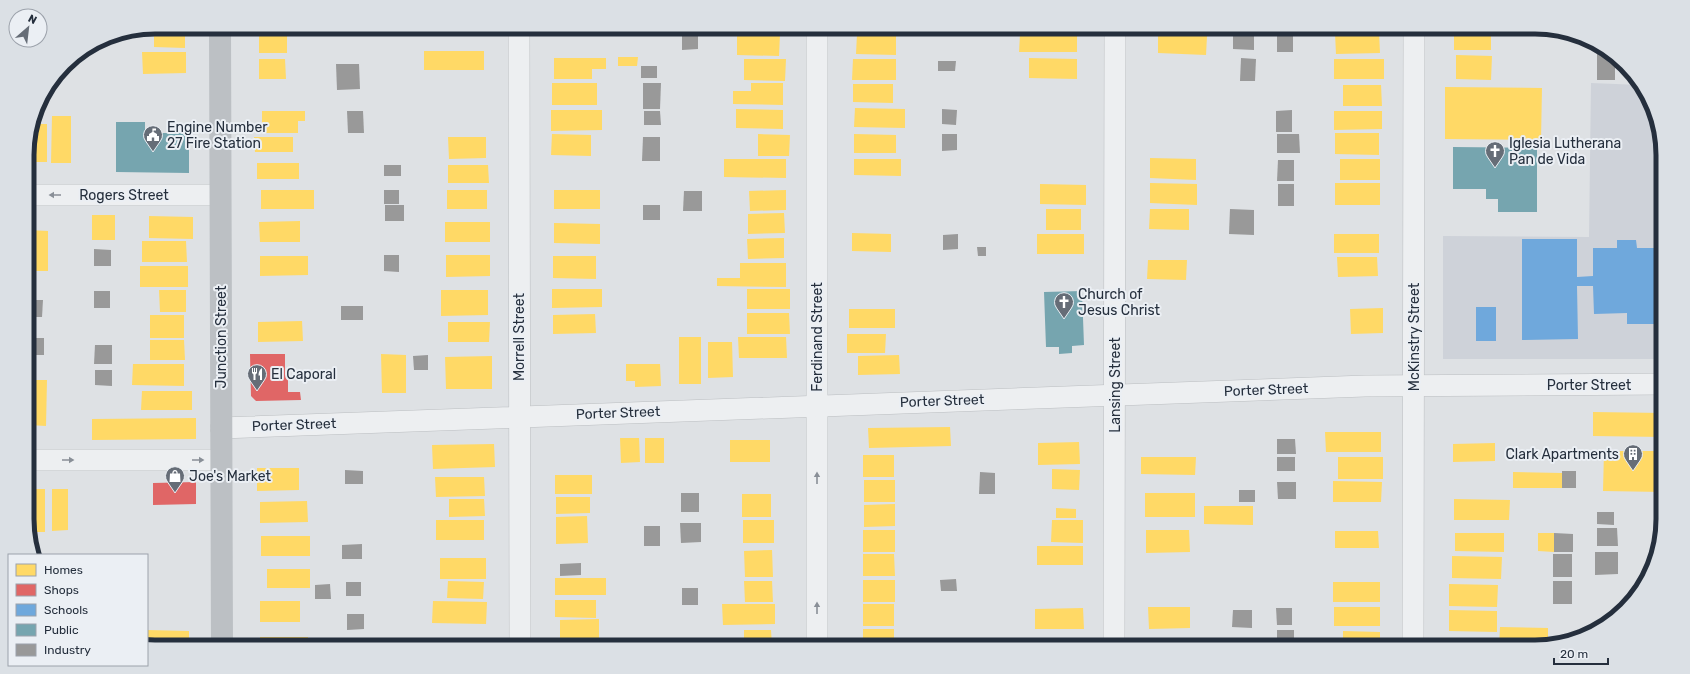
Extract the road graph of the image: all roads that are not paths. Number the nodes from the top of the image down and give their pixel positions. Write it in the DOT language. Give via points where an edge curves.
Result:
graph roads {
  1 [pos="220,34"];
  2 [pos="519,34"];
  3 [pos="816,34"];
  4 [pos="1115,34"];
  5 [pos="1414,34"];
  6 [pos="34,195"];
  7 [pos="220,195"];
  8 [pos="1656,384"];
  9 [pos="1414,386"];
  10 [pos="1115,394"];
  11 [pos="817,406"];
  12 [pos="519,417"];
  13 [pos="221,428"];
  14 [pos="34,460"];
  15 [pos="221,460"];
  16 [pos="222,640"];
  17 [pos="520,640"];
  18 [pos="817,640"];
  19 [pos="1114,640"];
  20 [pos="1413,640"];
  1 -- 7 [label="street, Junction Street"];
  2 -- 12 [label="street, Morrell Street"];
  3 -- 11 [label="street, Ferdinand Street"];
  4 -- 10 [label="street, Lansing Street"];
  5 -- 9 [label="street, McKinstry Street"];
  7 -- 6 [label="street, Rogers Street, one-way"];
  7 -- 13 [label="street, Junction Street"];
  8 -- 9 [label="street, Porter Street"];
  9 -- 10 [label="street, Porter Street"];
  9 -- 20 [label="street, McKinstry Street"];
  10 -- 11 [label="street, Porter Street"];
  10 -- 19 [label="street, Lansing Street"];
  11 -- 12 [label="street, Porter Street"];
  18 -- 11 [label="street, Ferdinand Street, one-way"];
  12 -- 13 [label="street, Porter Street"];
  12 -- 17 [label="street, Morrell Street"];
  13 -- 15 [label="street, Junction Street"];
  14 -- 15 [label="street, one-way"];
  15 -- 16 [label="street, Junction Street"];
}
